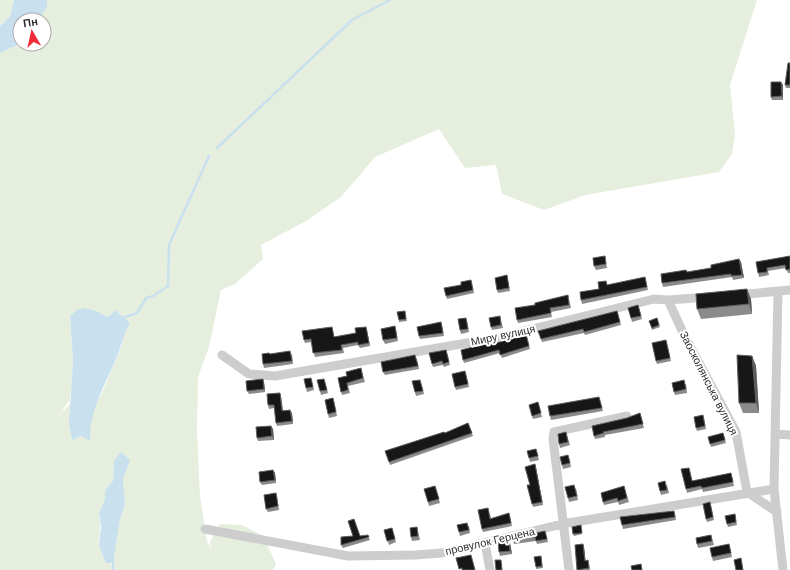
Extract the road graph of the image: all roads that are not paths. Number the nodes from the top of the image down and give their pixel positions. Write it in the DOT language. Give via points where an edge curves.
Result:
graph roads {
  1 [pos="790,290"];
  2 [pos="778,292"];
  3 [pos="731,296"];
  4 [pos="715,297"];
  5 [pos="668,300"];
  6 [pos="222,355"];
  7 [pos="627,416"];
  8 [pos="775,434"];
  9 [pos="790,434"];
  10 [pos="774,489"];
  11 [pos="747,492"];
  12 [pos="777,512"];
  13 [pos="562,524"];
  14 [pos="205,529"];
  15 [pos="486,543"];
  16 [pos="490,570"];
  17 [pos="569,570"];
  18 [pos="783,570"];
  1 -- 2 [label="street"];
  2 -- 3 [label="street"];
  2 -- 8 [label="street"];
  4 -- 5 [label="street, Миру вулиця"];
  5 -- 6 [label="street, Миру вулиця" via="654,299 496,338 276,376 249,374"];
  5 -- 11 [label="street, Заосколянська вулиця" via="684,337 736,432"];
  7 -- 13 [label="street" via="554,432"];
  8 -- 9 [label="street"];
  8 -- 10 [label="street"];
  10 -- 11 [label="street, провулок Герцена"];
  10 -- 12 [label="street"];
  11 -- 12 [label="street"];
  11 -- 13 [label="street, провулок Герцена"];
  12 -- 18 [label="street"];
  13 -- 15 [label="street, провулок Герцена"];
  13 -- 17 [label="street"];
  14 -- 15 [label="street, провулок Герцена" via="348,556 442,553"];
  15 -- 16 [label="street"];
}
